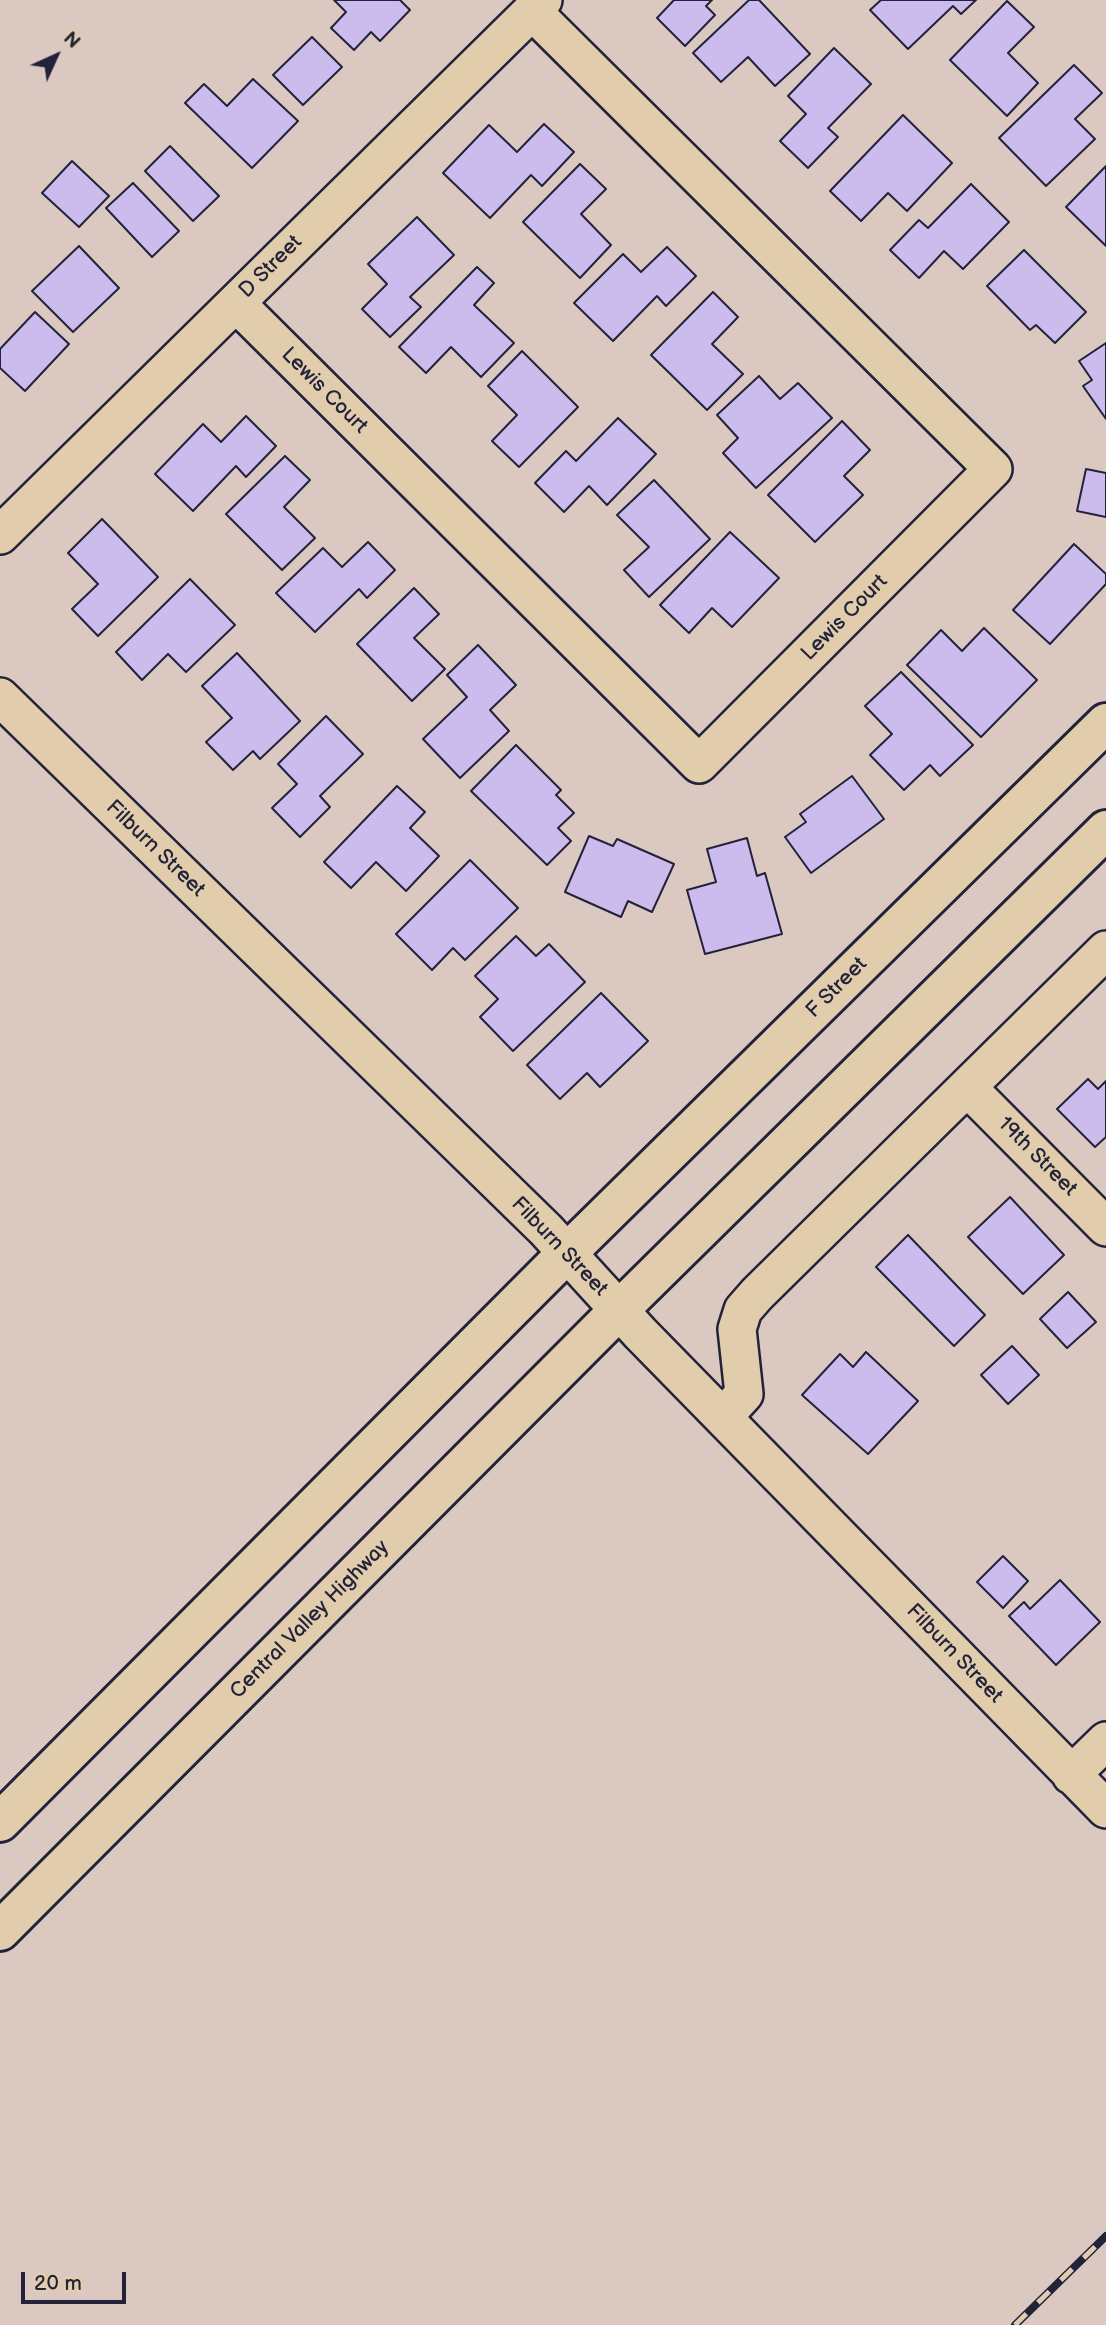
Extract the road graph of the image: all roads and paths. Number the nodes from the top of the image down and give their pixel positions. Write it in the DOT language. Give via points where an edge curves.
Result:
graph roads {
  1 [pos="538,6"];
  2 [pos="236,303"];
  3 [pos="0,535"];
  4 [pos="0,697"];
  5 [pos="1106,723"];
  6 [pos="1106,830"];
  7 [pos="1106,950"];
  8 [pos="967,1087"];
  9 [pos="1106,1227"];
  10 [pos="567,1253"];
  11 [pos="619,1310"];
  12 [pos="723,1417"];
  13 [pos="1106,1741"];
  14 [pos="1071,1775"];
  15 [pos="1106,1809"];
  16 [pos="0,1822"];
  17 [pos="0,1931"];
  1 -- 2 [label="street, D Street"];
  1 -- 2 [label="street, Lewis Court" via="993,469 699,764"];
  2 -- 3 [label="street, D Street"];
  4 -- 10 [label="street, Filburn Street"];
  5 -- 10 [label="main road, F Street"];
  6 -- 11 [label="main road"];
  7 -- 8 [label="street"];
  8 -- 9 [label="street, 19th Street"];
  8 -- 12 [label="street" via="743,1310 737,1329 744,1394"];
  10 -- 11 [label="street, Filburn Street"];
  10 -- 16 [label="main road"];
  11 -- 12 [label="street, Filburn Street"];
  11 -- 17 [label="main road, Central Valley Highway"];
  12 -- 14 [label="street, Filburn Street"];
  13 -- 14 [label="street"];
  14 -- 15 [label="street, Filburn Street"];
}
